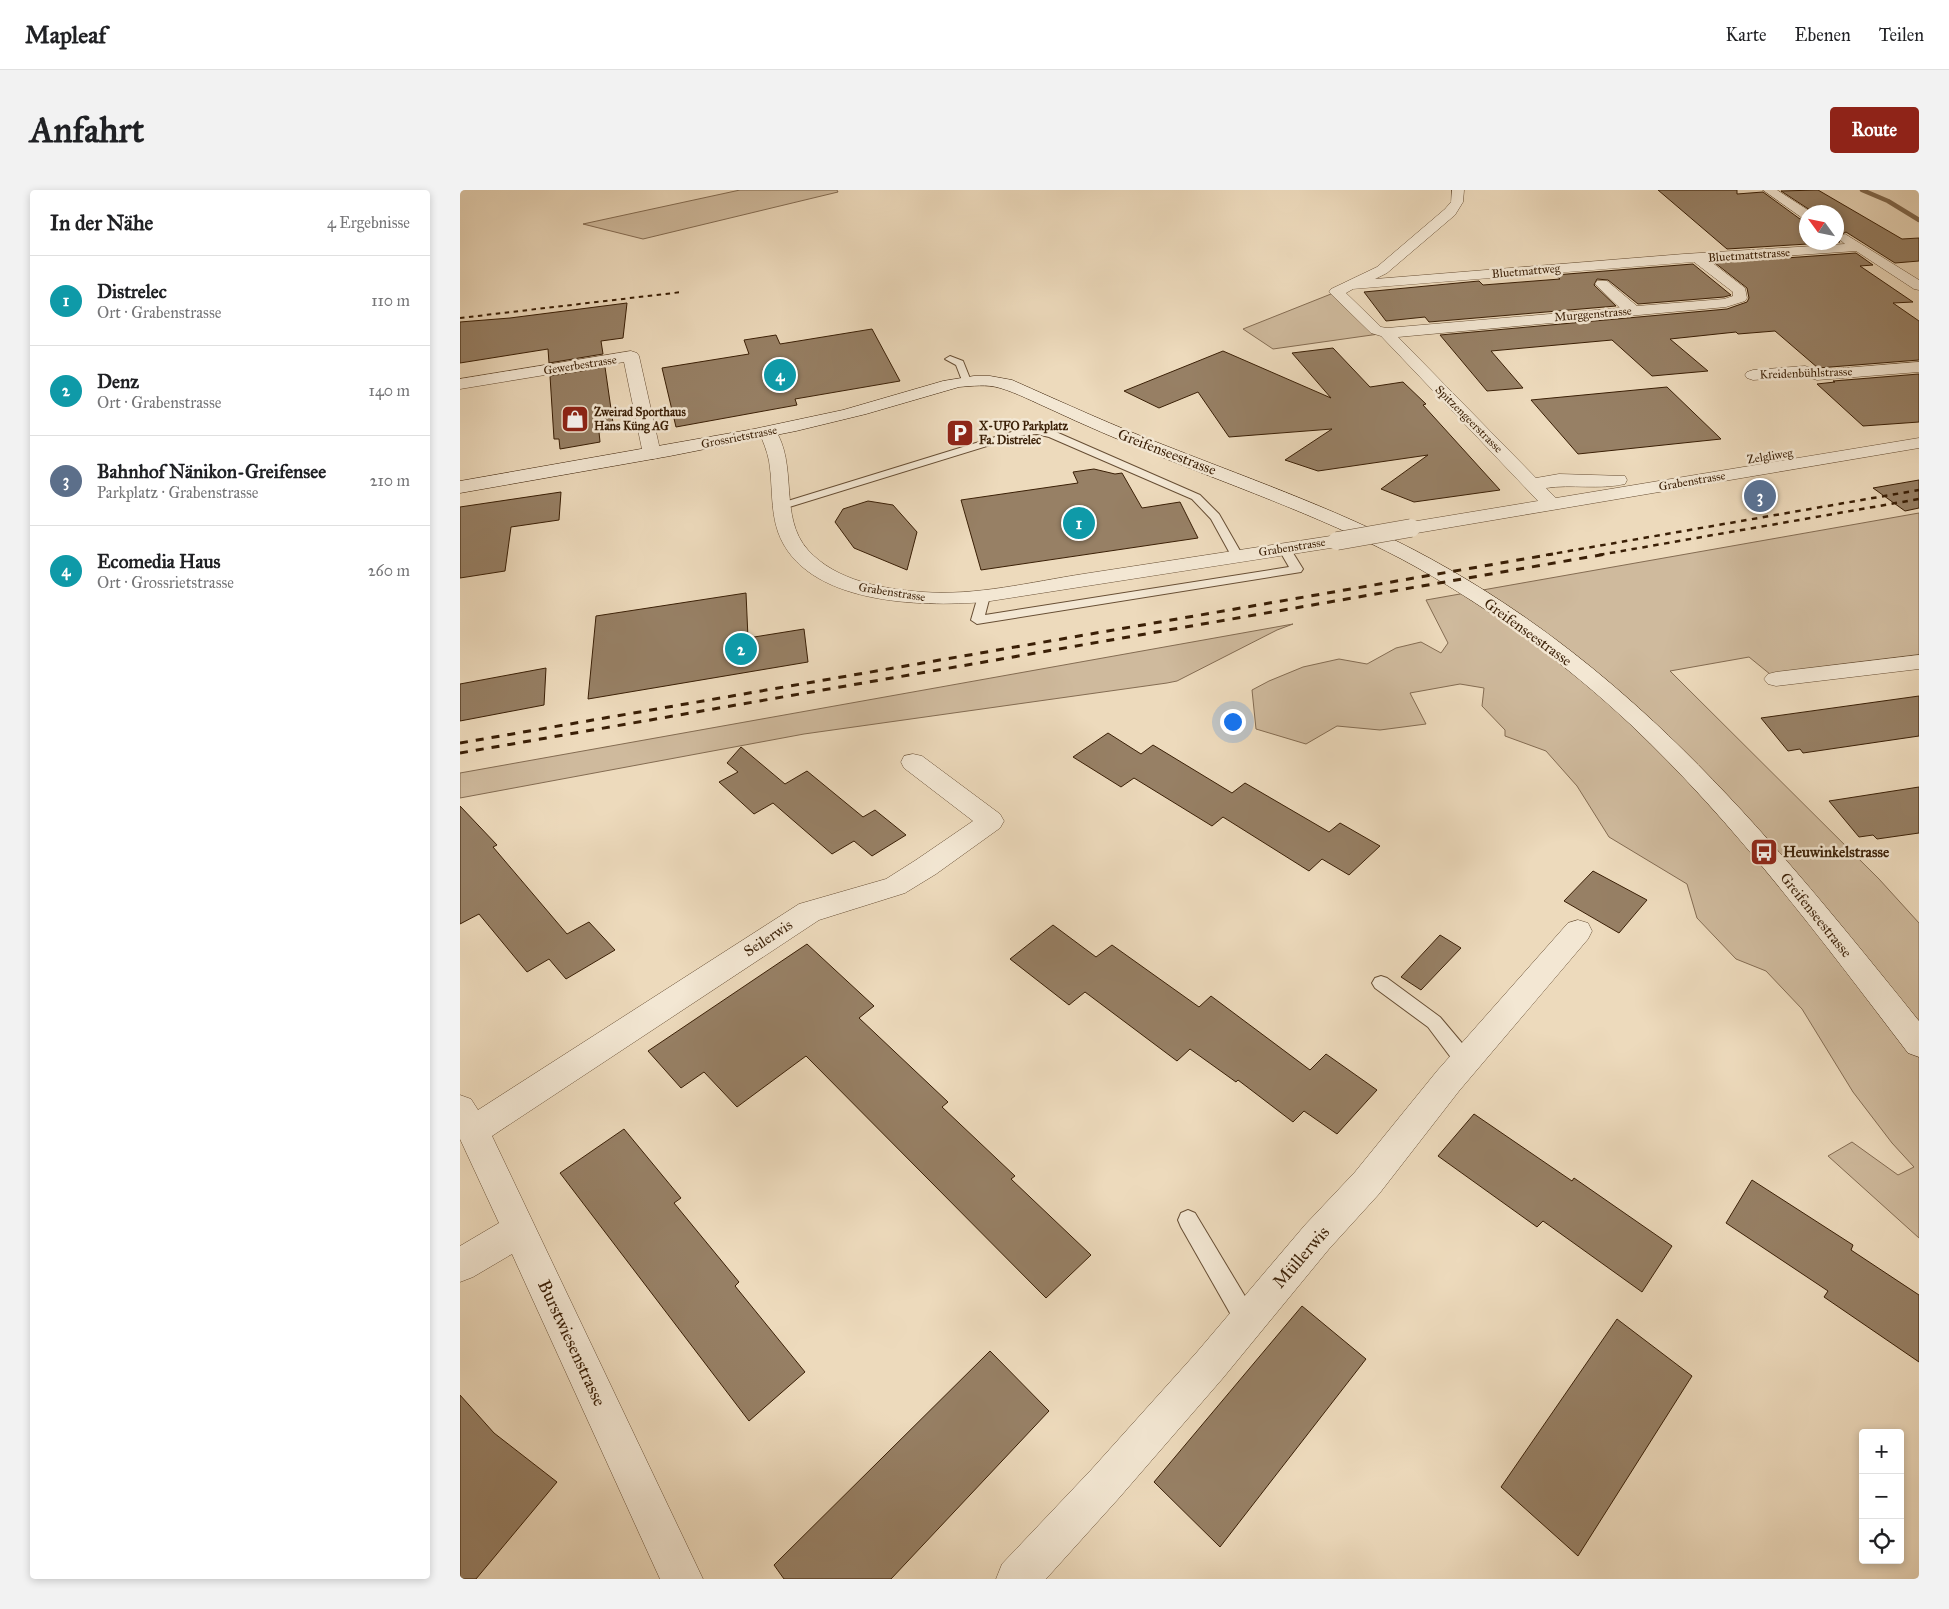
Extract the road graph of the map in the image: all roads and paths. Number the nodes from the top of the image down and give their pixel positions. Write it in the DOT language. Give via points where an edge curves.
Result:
graph roads {
  1 [pos="1458,190"];
  2 [pos="1769,190"];
  3 [pos="1799,209"];
  4 [pos="1844,238"];
  5 [pos="1859,247"];
  6 [pos="1699,259"];
  7 [pos="1602,284"];
  8 [pos="1353,285"];
  9 [pos="1919,286"];
  10 [pos="1633,311"];
  11 [pos="1386,333"];
  12 [pos="950,359"];
  13 [pos="1919,367"];
  14 [pos="1752,375"];
  15 [pos="966,381"];
  16 [pos="460,384"];
  17 [pos="1015,387"];
  18 [pos="768,432"];
  19 [pos="1919,436"];
  20 [pos="1919,443"];
  21 [pos="652,454"];
  22 [pos="1532,484"];
  23 [pos="460,487"];
  24 [pos="1552,505"];
  25 [pos="782,506"];
  26 [pos="1284,548"];
  27 [pos="1238,556"];
  28 [pos="984,596"];
  29 [pos="1919,662"];
  30 [pos="1776,679"];
  31 [pos="912,762"];
  32 [pos="1578,931"];
  33 [pos="1381,983"];
  34 [pos="1919,1044"];
  35 [pos="1465,1061"];
  36 [pos="467,1120"];
  37 [pos="1188,1220"];
  38 [pos="520,1230"];
  39 [pos="460,1266"];
  40 [pos="1247,1321"];
  41 [pos="682,1579"];
  42 [pos="1017,1579"];
  1 -- 8 [label="street" via="1457,202 1450,212 1382,270"];
  2 -- 3 [label="street"];
  4 -- 5 [label="street"];
  5 -- 6 [label="street, Bluetmattstrasse"];
  5 -- 9 [label="street"];
  6 -- 8 [label="street, Bluetmattweg"];
  6 -- 10 [label="street, Murggenstrasse" via="1740,291 1740,298 1726,303"];
  7 -- 10 [label="street"];
  8 -- 11 [label="street, Spitzengeerstrasse" via="1336,292 1376,330"];
  10 -- 11 [label="street, Murggenstrasse"];
  11 -- 22 [label="street, Spitzengeerstrasse"];
  12 -- 15 [label="lane" via="960,363"];
  13 -- 14 [label="street, Kreidenbühlstrasse" via="1817,375 1805,371"];
  15 -- 17 [label="street, Grossrietstrasse" via="988,379"];
  15 -- 18 [label="street, Grossrietstrasse"];
  16 -- 21 [label="street, Gewerbestrasse" via="631,356"];
  17 -- 34 [label="street, Greifenseestrasse" via="1109,430 1374,537 1425,564 1541,638 1594,679 1657,736 1736,819"];
  18 -- 21 [label="street, Grossrietstrasse"];
  18 -- 25 [label="street, Grabenstrasse" via="777,458"];
  19 -- 22 [label="street, Zelgliweg" via="1609,482 1558,480"];
  20 -- 24 [label="street, Grabenstrasse"];
  21 -- 23 [label="street, Grossrietstrasse"];
  22 -- 24 [label="street, Spitzengeerstrasse"];
  24 -- 26 [label="street, Grabenstrasse, bridge"];
  25 -- 27 [label="lane" via="1022,432 1037,431 1052,434 1196,497 1218,519"];
  25 -- 28 [label="street, Grabenstrasse" via="794,548 807,561 851,585 906,596 942,599"];
  26 -- 27 [label="street, Grabenstrasse"];
  26 -- 28 [label="lane" via="1297,569 977,620"];
  27 -- 28 [label="street, Grabenstrasse"];
  29 -- 30 [label="street"];
  31 -- 36 [label="street, Seilerwis" via="991,821 894,886 809,912"];
  32 -- 35 [label="street, Müllerwis"];
  33 -- 35 [label="lane" via="1434,1022"];
  35 -- 40 [label="street, Müllerwis" via="1367,1183"];
  36 -- 38 [label="street, Burstwiesenstrasse"];
  37 -- 40 [label="lane"];
  38 -- 39 [label="street"];
  38 -- 41 [label="street, Burstwiesenstrasse"];
  40 -- 42 [label="street, Müllerwis" via="1125,1462"];
}
